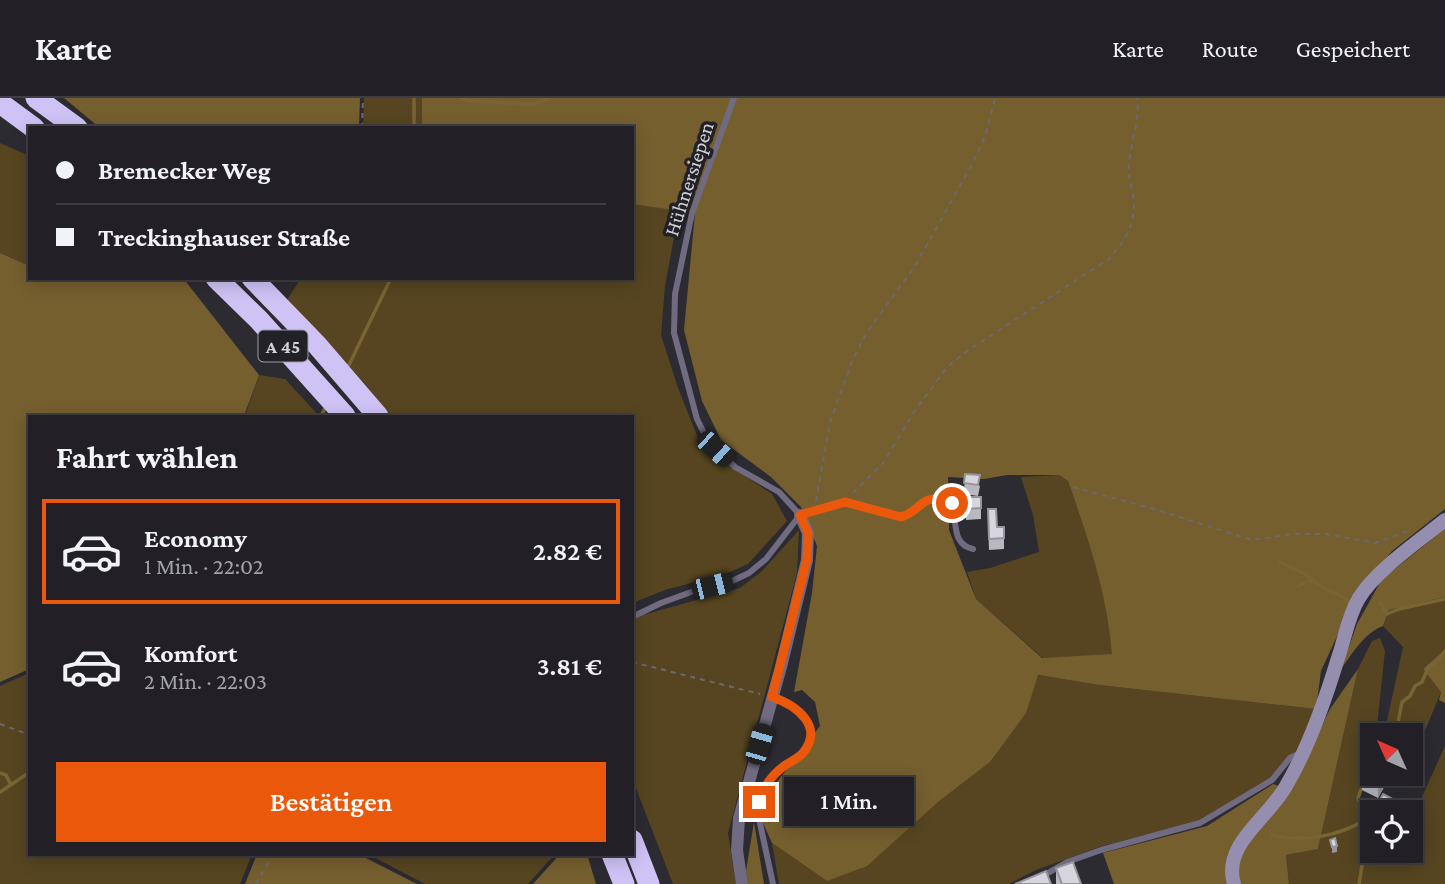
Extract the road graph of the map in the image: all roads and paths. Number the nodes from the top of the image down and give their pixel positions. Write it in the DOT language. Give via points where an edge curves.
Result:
graph roads {
  1 [pos="363,98"];
  2 [pos="734,98"];
  3 [pos="995,98"];
  4 [pos="1137,98"];
  5 [pos="39,100"];
  6 [pos="0,103"];
  7 [pos="31,125"];
  8 [pos="74,126"];
  9 [pos="362,126"];
  10 [pos="218,280"];
  11 [pos="254,280"];
  12 [pos="344,415"];
  13 [pos="376,415"];
  14 [pos="1073,487"];
  15 [pos="845,502"];
  16 [pos="814,511"];
  17 [pos="800,515"];
  18 [pos="1445,520"];
  19 [pos="1414,527"];
  20 [pos="973,549"];
  21 [pos="634,616"];
  22 [pos="634,662"];
  23 [pos="772,697"];
  24 [pos="0,724"];
  25 [pos="28,734"];
  26 [pos="1304,750"];
  27 [pos="634,845"];
  28 [pos="272,856"];
  29 [pos="613,856"];
  30 [pos="256,884"];
  31 [pos="624,884"];
  32 [pos="649,884"];
  33 [pos="743,884"];
  34 [pos="773,884"];
  35 [pos="1029,884"];
  36 [pos="1234,884"];
  1 -- 9 [label="path"];
  2 -- 17 [label="lane, Hühnersiepen" via="692,213 675,294 674,333 696,419 708,441 735,467 779,492"];
  3 -- 16 [label="path" via="985,137 970,168 915,266 853,359 830,422"];
  4 -- 15 [label="path" via="1128,170 1134,217 1121,246 1109,259 947,367 883,463"];
  5 -- 8 [label="highway"];
  6 -- 7 [label="highway"];
  10 -- 12 [label="highway, A 45"];
  11 -- 13 [label="highway, A 45"];
  14 -- 19 [label="path" via="1252,540 1326,534 1375,543"];
  15 -- 16 [label="lane"];
  15 -- 20 [label="lane" via="901,517 928,499 948,499 960,542"];
  16 -- 17 [label="lane"];
  17 -- 21 [label="lane" via="766,559 749,573"];
  17 -- 23 [label="street" via="808,533 807,559"];
  18 -- 26 [label="main road" via="1379,574 1358,600"];
  22 -- 23 [label="path"];
  23 -- 33 [label="street" via="738,818"];
  23 -- 34 [label="lane" via="799,710 810,729 810,741 801,755 768,780 759,802"];
  24 -- 25 [label="path"];
  26 -- 35 [label="lane" via="1272,779 1200,823 1067,862"];
  26 -- 36 [label="main road" via="1281,796 1236,848 1231,864"];
  27 -- 32 [label="highway"];
  28 -- 30 [label="path"];
  29 -- 31 [label="highway"];
}
